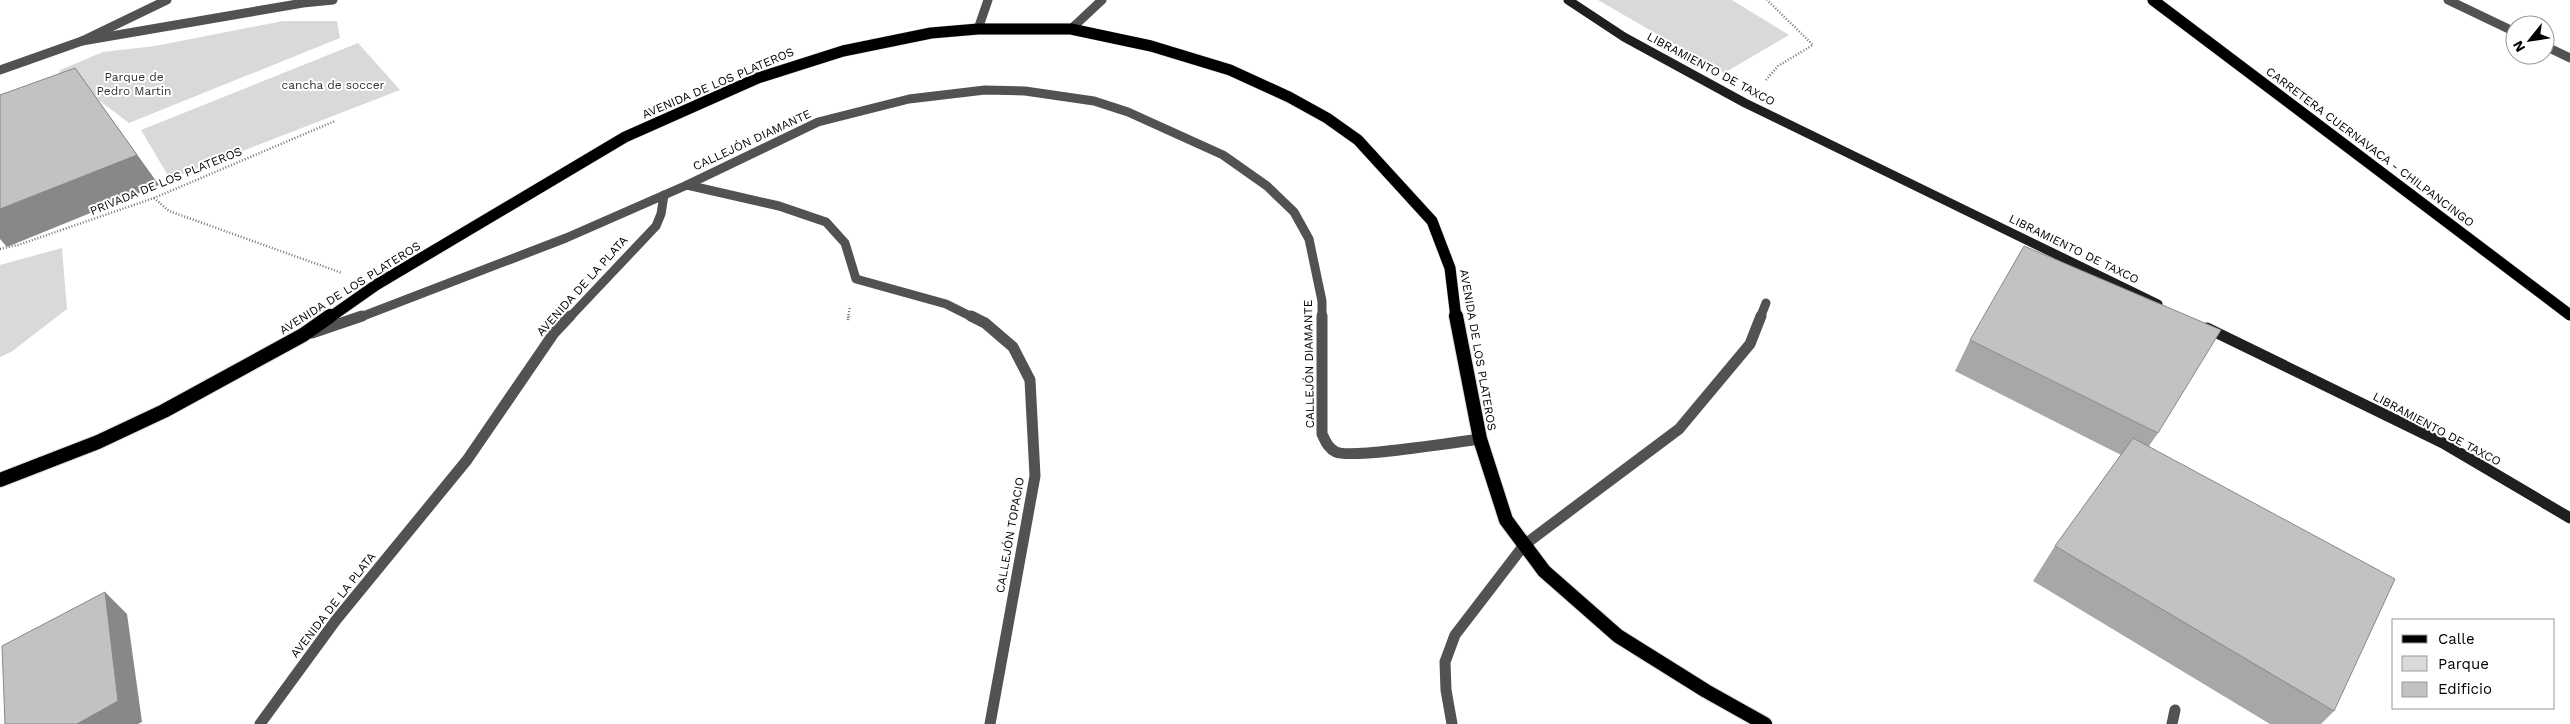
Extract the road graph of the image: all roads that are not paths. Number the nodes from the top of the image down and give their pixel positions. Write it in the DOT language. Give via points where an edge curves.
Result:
graph roads {
  1 [pos="167,0"];
  2 [pos="333,0"];
  3 [pos="988,0"];
  4 [pos="1102,0"];
  5 [pos="1568,0"];
  6 [pos="2153,0"];
  7 [pos="2448,0"];
  8 [pos="2505,27"];
  9 [pos="978,29"];
  10 [pos="1071,29"];
  11 [pos="82,42"];
  12 [pos="2555,51"];
  13 [pos="2570,58"];
  14 [pos="0,70"];
  15 [pos="687,185"];
  16 [pos="664,195"];
  17 [pos="1766,303"];
  18 [pos="2166,308"];
  19 [pos="2570,315"];
  20 [pos="2202,326"];
  21 [pos="304,335"];
  22 [pos="1480,439"];
  23 [pos="0,480"];
  24 [pos="2570,518"];
  25 [pos="1524,545"];
  26 [pos="2175,710"];
  27 [pos="260,724"];
  28 [pos="990,724"];
  29 [pos="1452,724"];
  30 [pos="1765,724"];
  31 [pos="2172,724"];
  1 -- 11 [label="street"];
  2 -- 11 [label="street"];
  3 -- 9 [label="street"];
  4 -- 10 [label="street"];
  5 -- 18 [label="main road, LIBRAMIENTO DE TAXCO" via="1624,37 1746,102"];
  6 -- 19 [label="main road, CARRETERA CUERNAVACA - CHILPANCINGO"];
  7 -- 8 [label="street"];
  9 -- 10 [label="main road, AVENIDA DE LOS PLATEROS"];
  9 -- 21 [label="main road, AVENIDA DE LOS PLATEROS" via="888,40 798,64 758,78 625,137 376,285"];
  10 -- 22 [label="main road, AVENIDA DE LOS PLATEROS" via="1150,46 1230,70 1289,97 1358,140 1432,221 1450,268 1458,330"];
  11 -- 14 [label="street"];
  12 -- 13 [label="street"];
  15 -- 16 [label="street, CALLEJÓN DIAMANTE"];
  15 -- 22 [label="street, CALLEJÓN DIAMANTE" via="818,122 909,100 985,90 1025,91 1094,100 1224,156 1267,186 1294,212 1309,239 1322,301 1322,434 1327,445 1338,453 1392,451"];
  15 -- 28 [label="street, CALLEJÓN TOPACIO" via="780,206 826,222 845,243 856,279 946,304 985,323 1013,347 1030,380 1035,476"];
  16 -- 21 [label="street, AVENIDA DE LA PLATA" via="566,238 389,307"];
  16 -- 27 [label="street, AVENIDA DE LA PLATA" via="656,226 554,333 467,460 336,620"];
  17 -- 25 [label="street" via="1750,344 1679,429"];
  20 -- 24 [label="main road, LIBRAMIENTO DE TAXCO" via="2443,443"];
  21 -- 23 [label="main road, AVENIDA DE LOS PLATEROS" via="164,411 98,442"];
  22 -- 25 [label="main road, AVENIDA DE LOS PLATEROS" via="1506,520"];
  25 -- 29 [label="street" via="1455,635 1445,662"];
  25 -- 30 [label="main road, AVENIDA DE LOS PLATEROS" via="1544,571 1618,636"];
  26 -- 31 [label="street"];
}
